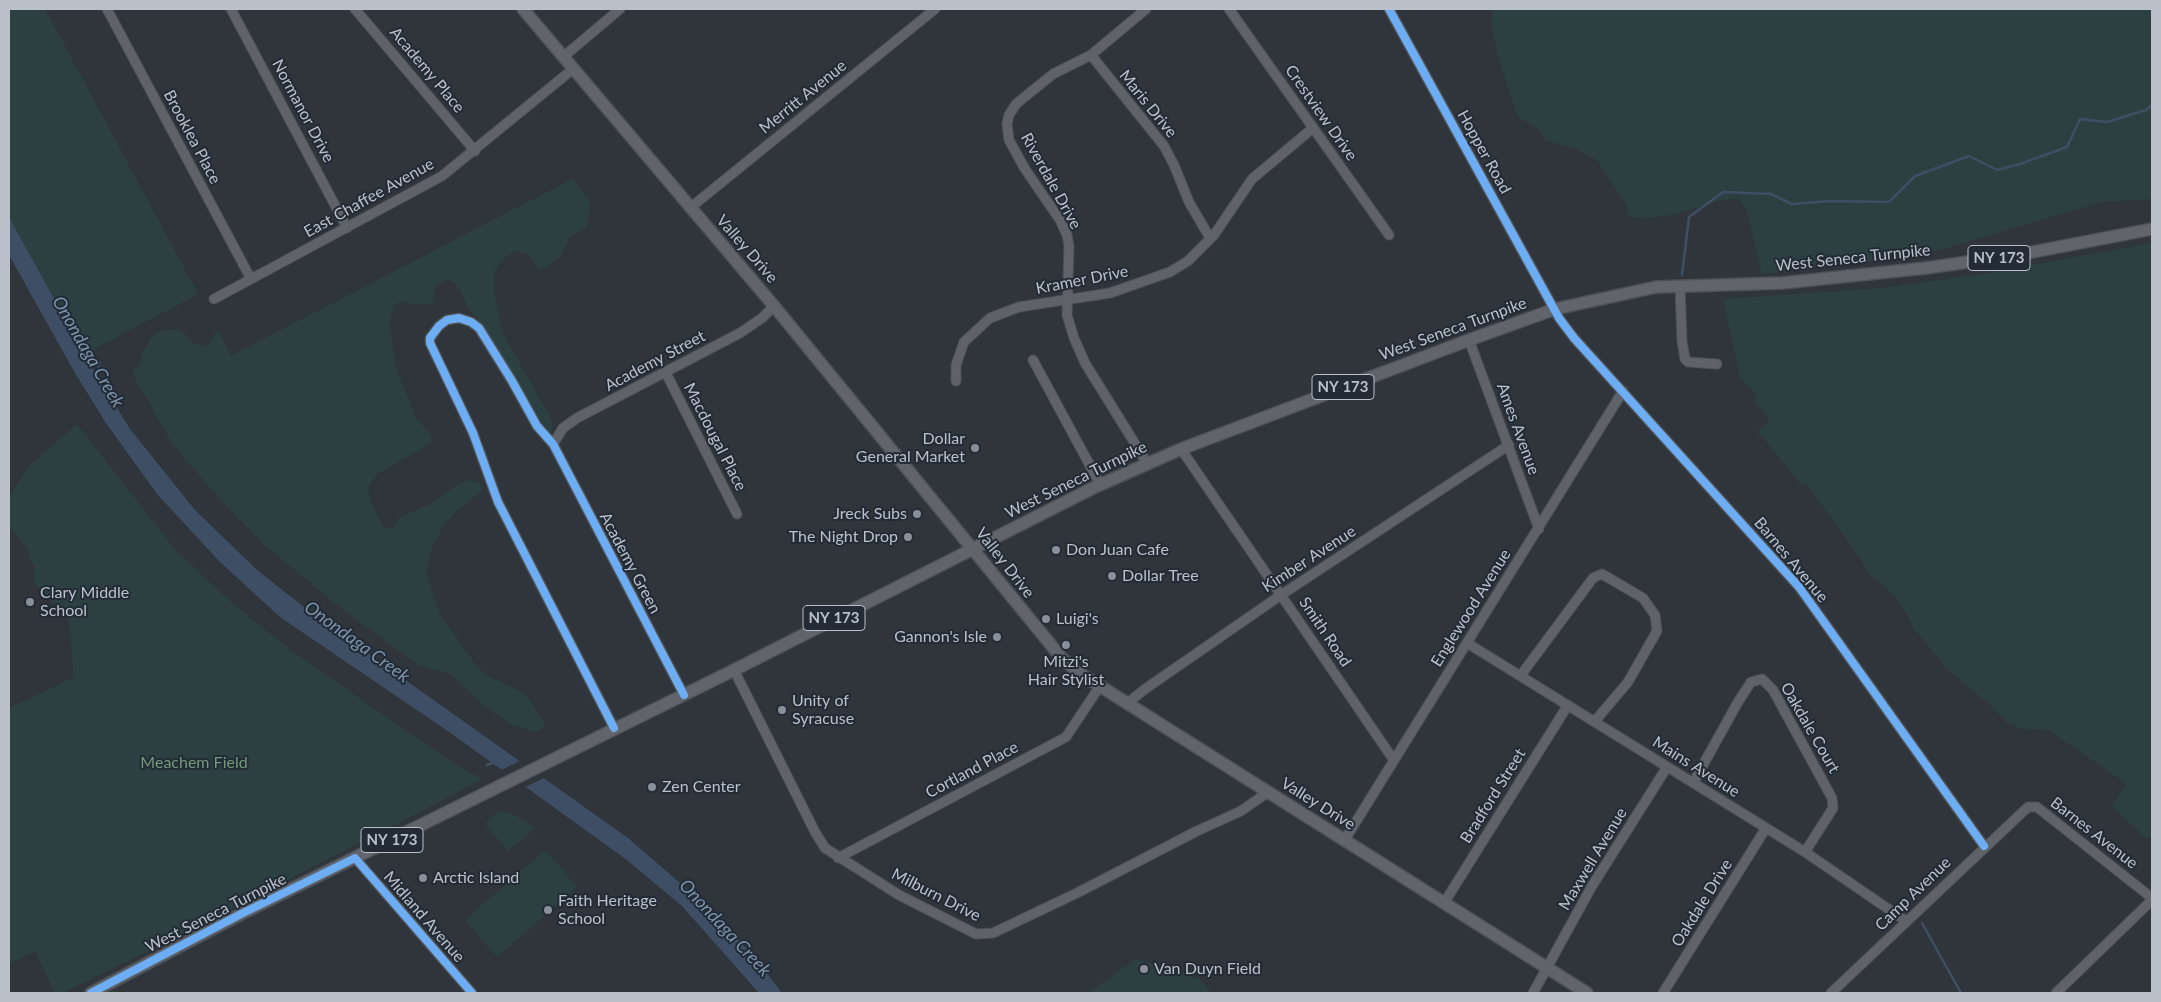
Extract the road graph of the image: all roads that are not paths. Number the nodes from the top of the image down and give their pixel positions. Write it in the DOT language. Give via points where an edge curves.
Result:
graph roads {
  1 [pos="107,9"];
  2 [pos="232,9"];
  3 [pos="355,9"];
  4 [pos="523,9"];
  5 [pos="620,9"];
  6 [pos="935,9"];
  7 [pos="1146,9"];
  8 [pos="1229,9"];
  9 [pos="1389,9"];
  10 [pos="1091,55"];
  11 [pos="562,57"];
  12 [pos="573,70"];
  13 [pos="1313,128"];
  14 [pos="475,151"];
  15 [pos="690,208"];
  16 [pos="347,228"];
  17 [pos="2152,228"];
  18 [pos="1389,235"];
  19 [pos="1210,238"];
  20 [pos="251,279"];
  21 [pos="1680,286"];
  22 [pos="214,299"];
  23 [pos="1066,300"];
  24 [pos="774,306"];
  25 [pos="1555,309"];
  26 [pos="1469,340"];
  27 [pos="1033,360"];
  28 [pos="1717,364"];
  29 [pos="666,373"];
  30 [pos="956,380"];
  31 [pos="1623,391"];
  32 [pos="553,444"];
  33 [pos="1509,445"];
  34 [pos="1181,449"];
  35 [pos="1147,463"];
  36 [pos="1100,484"];
  37 [pos="737,514"];
  38 [pos="1539,529"];
  39 [pos="973,548"];
  40 [pos="1282,595"];
  41 [pos="1467,643"];
  42 [pos="734,670"];
  43 [pos="1520,675"];
  44 [pos="1100,686"];
  45 [pos="684,695"];
  46 [pos="1129,702"];
  47 [pos="1568,705"];
  48 [pos="1595,722"];
  49 [pos="614,728"];
  50 [pos="1393,759"];
  51 [pos="1667,767"];
  52 [pos="1693,783"];
  53 [pos="1268,792"];
  54 [pos="2015,817"];
  55 [pos="1766,828"];
  56 [pos="1344,840"];
  57 [pos="1984,846"];
  58 [pos="1805,852"];
  59 [pos="356,858"];
  60 [pos="838,858"];
  61 [pos="2152,899"];
  62 [pos="1444,903"];
  63 [pos="1906,921"];
  64 [pos="1545,967"];
  65 [pos="91,993"];
  66 [pos="472,993"];
  67 [pos="1533,993"];
  68 [pos="1587,993"];
  69 [pos="1663,993"];
  70 [pos="1832,993"];
  71 [pos="2056,993"];
  1 -- 20 [label="street, Brooklea Place"];
  2 -- 16 [label="street, Normanor Drive"];
  3 -- 14 [label="street, Academy Place"];
  4 -- 11 [label="main road, Valley Drive"];
  5 -- 11 [label="street"];
  6 -- 15 [label="street, Merritt Avenue"];
  7 -- 10 [label="street"];
  8 -- 13 [label="street, Crestview Drive"];
  9 -- 25 [label="street, Hopper Road"];
  10 -- 19 [label="street, Maris Drive" via="1164,146 1189,202"];
  10 -- 23 [label="street, Riverdale Drive" via="1053,74 1016,104 1007,124 1009,140 1067,235"];
  11 -- 12 [label="main road, Valley Drive"];
  12 -- 14 [label="street, East Chaffee Avenue"];
  12 -- 15 [label="main road, Valley Drive"];
  13 -- 18 [label="street, Crestview Drive"];
  13 -- 19 [label="street, Kramer Drive" via="1252,179"];
  14 -- 16 [label="street, East Chaffee Avenue" via="435,181"];
  15 -- 24 [label="main road, Valley Drive"];
  16 -- 20 [label="street, East Chaffee Avenue"];
  17 -- 21 [label="main road, West Seneca Turnpike / NY 173" via="2016,255 1926,268 1782,283"];
  19 -- 23 [label="street, Kramer Drive" via="1188,261 1170,272 1110,293"];
  20 -- 22 [label="street, East Chaffee Avenue"];
  21 -- 25 [label="main road, West Seneca Turnpike / NY 173" via="1628,292"];
  21 -- 28 [label="street" via="1685,360"];
  23 -- 30 [label="street, Kramer Drive" via="1019,307 986,321 964,342 956,365"];
  23 -- 35 [label="street, Riverdale Drive" via="1071,330 1085,363"];
  24 -- 29 [label="street, Academy Street" via="740,333"];
  24 -- 39 [label="main road, Valley Drive"];
  25 -- 26 [label="main road, West Seneca Turnpike / NY 173"];
  25 -- 31 [label="street, Barnes Avenue" via="1574,338"];
  26 -- 33 [label="street, Ames Avenue"];
  26 -- 34 [label="main road, West Seneca Turnpike / NY 173"];
  27 -- 36 [label="street"];
  29 -- 32 [label="street, Academy Street" via="577,418 563,428"];
  29 -- 37 [label="street, Macdougal Place"];
  31 -- 38 [label="street, Englewood Avenue"];
  31 -- 57 [label="street, Barnes Avenue" via="1799,586"];
  32 -- 45 [label="street, Academy Green"];
  32 -- 49 [label="street, Academy Green" via="537,426 479,328 459,318 438,326 430,343 473,433 498,502"];
  33 -- 38 [label="street, Ames Avenue"];
  33 -- 40 [label="street, Kimber Avenue"];
  34 -- 35 [label="main road, West Seneca Turnpike / NY 173"];
  34 -- 40 [label="street, Smith Road"];
  35 -- 36 [label="main road, West Seneca Turnpike / NY 173"];
  36 -- 39 [label="main road, West Seneca Turnpike / NY 173"];
  38 -- 41 [label="street, Englewood Avenue"];
  39 -- 42 [label="main road, West Seneca Turnpike / NY 173"];
  39 -- 44 [label="main road, Valley Drive" via="1060,656"];
  40 -- 46 [label="street, Kimber Avenue"];
  40 -- 50 [label="street, Smith Road"];
  41 -- 43 [label="street, Mains Avenue"];
  41 -- 50 [label="street, Englewood Avenue"];
  42 -- 45 [label="main road, West Seneca Turnpike / NY 173"];
  42 -- 60 [label="street, Milburn Drive" via="815,832 825,848"];
  43 -- 47 [label="street, Mains Avenue"];
  43 -- 48 [label="street" via="1593,578 1602,574 1643,598 1656,615 1657,631 1628,682"];
  44 -- 46 [label="main road, Valley Drive"];
  44 -- 60 [label="street, Cortland Place" via="1066,737"];
  45 -- 49 [label="main road, West Seneca Turnpike / NY 173"];
  46 -- 53 [label="main road, Valley Drive"];
  47 -- 48 [label="street, Mains Avenue"];
  47 -- 62 [label="street, Bradford Street"];
  48 -- 51 [label="street, Mains Avenue"];
  49 -- 59 [label="main road, West Seneca Turnpike / NY 173"];
  50 -- 56 [label="street, Englewood Avenue"];
  51 -- 52 [label="street, Mains Avenue"];
  51 -- 64 [label="street, Maxwell Avenue"];
  52 -- 55 [label="street, Mains Avenue"];
  52 -- 58 [label="street, Oakdale Court" via="1751,682 1762,679 1773,690 1832,798 1833,808"];
  53 -- 56 [label="main road, Valley Drive"];
  53 -- 60 [label="street, Milburn Drive" via="1241,811 993,933 976,934 898,895"];
  54 -- 57 [label="street, Camp Avenue"];
  54 -- 61 [label="street, Barnes Avenue" via="2028,807 2037,807"];
  55 -- 58 [label="street, Mains Avenue"];
  55 -- 69 [label="street, Oakdale Drive"];
  56 -- 62 [label="main road, Valley Drive"];
  57 -- 63 [label="street, Camp Avenue"];
  58 -- 63 [label="street, Mains Avenue"];
  59 -- 65 [label="main road, West Seneca Turnpike / NY 173" via="240,914"];
  59 -- 66 [label="street, Midland Avenue"];
  61 -- 71 [label="street"];
  62 -- 64 [label="main road, Valley Drive"];
  63 -- 70 [label="street, Camp Avenue"];
  64 -- 67 [label="street, Maxwell Avenue"];
  64 -- 68 [label="main road, Valley Drive"];
}
